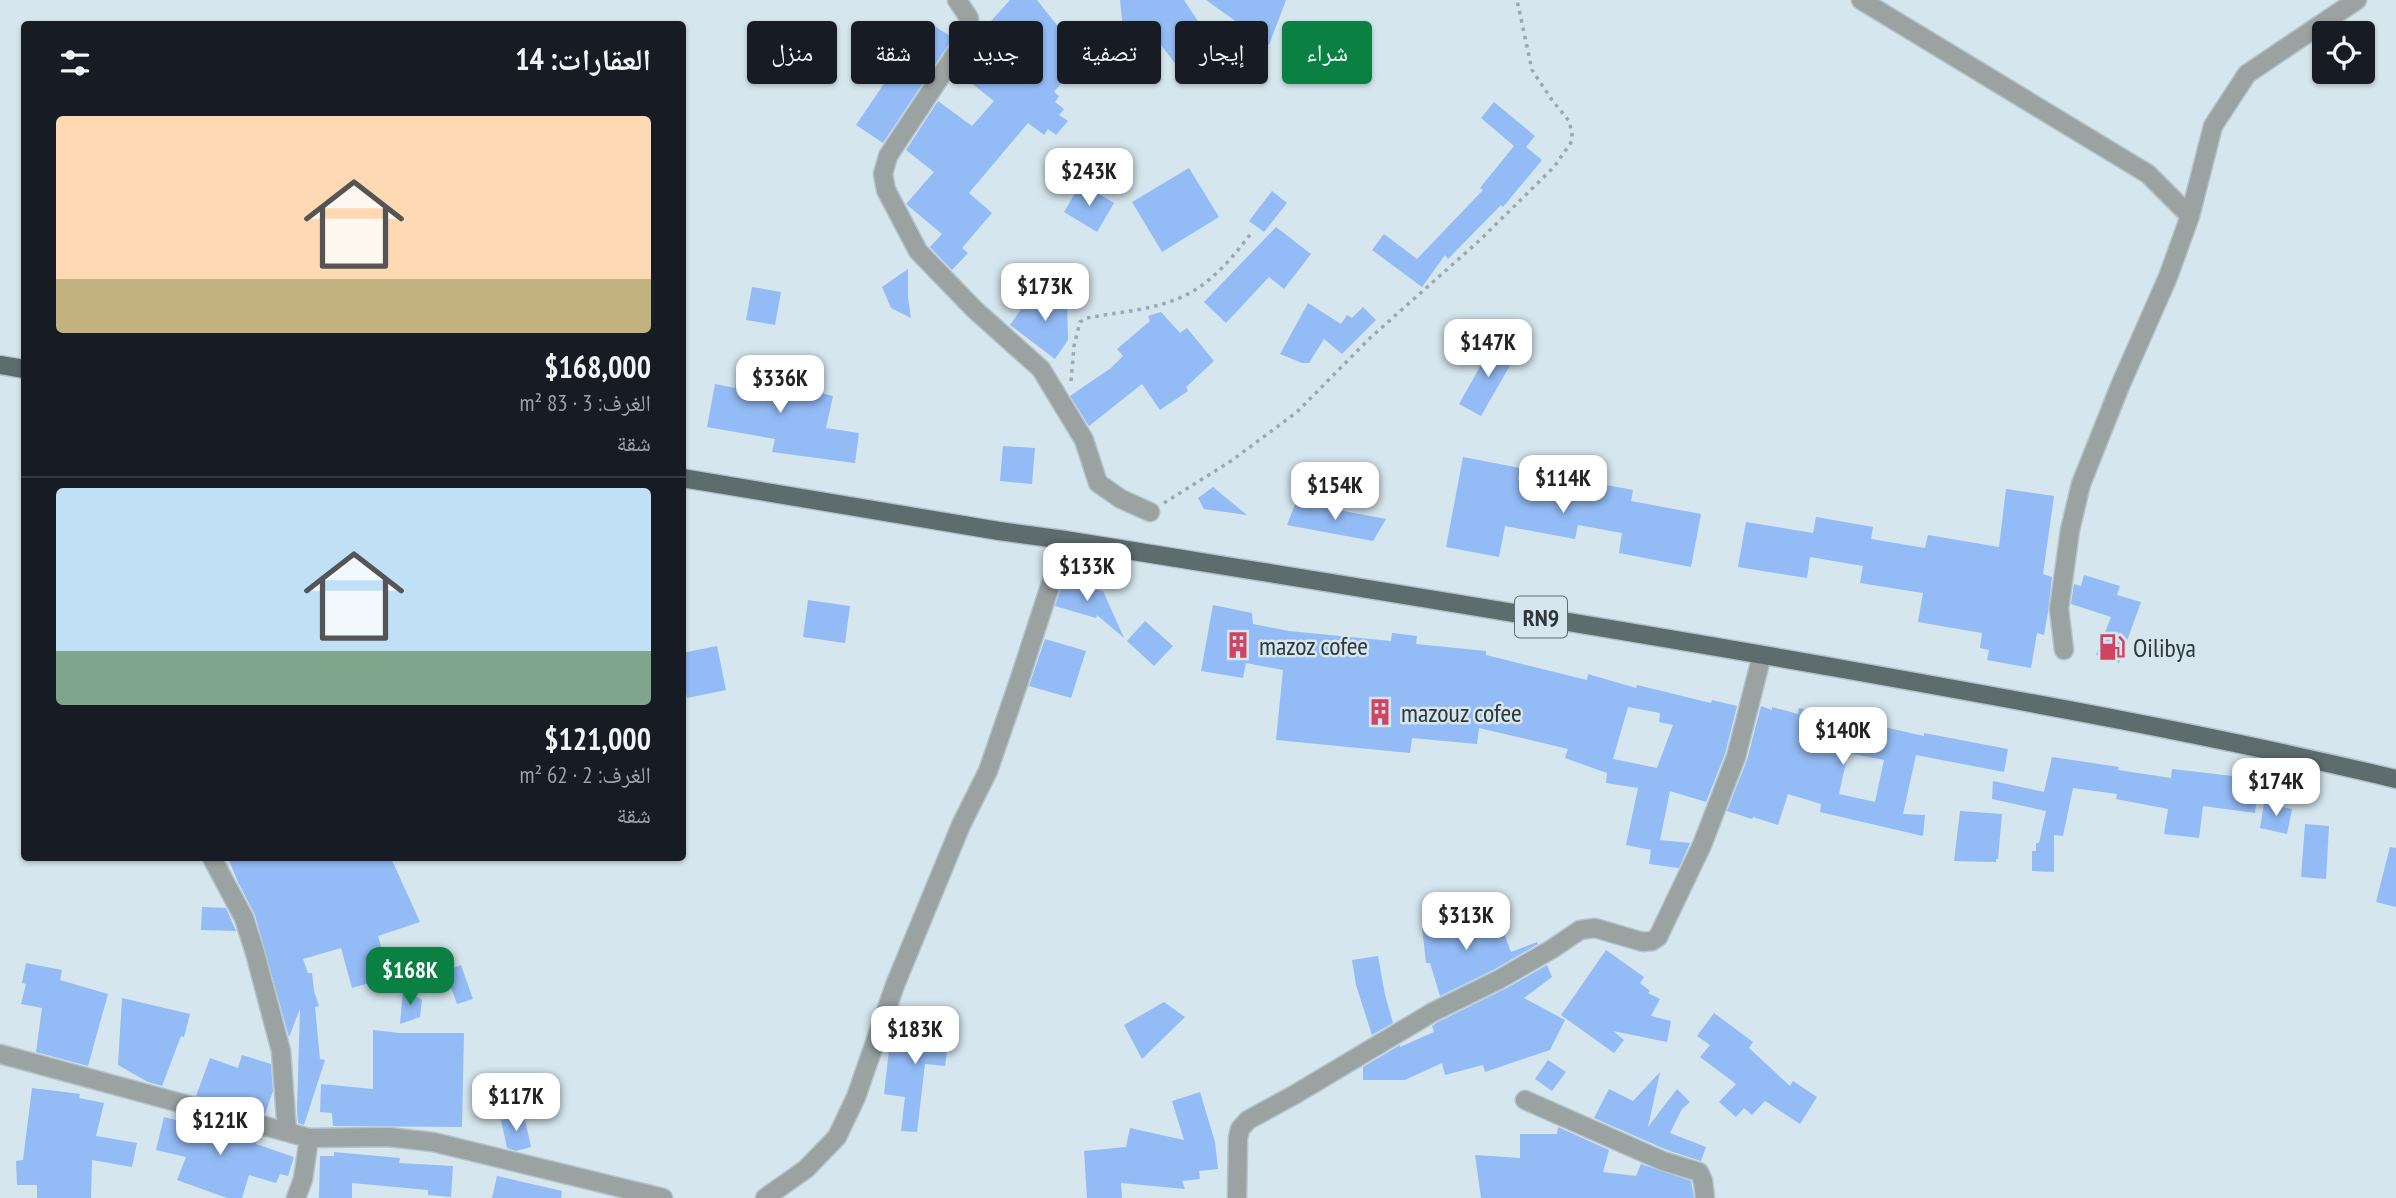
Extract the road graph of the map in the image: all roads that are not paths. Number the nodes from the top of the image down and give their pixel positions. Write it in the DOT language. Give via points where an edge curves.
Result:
graph roads {
  1 [pos="957,0"];
  2 [pos="1861,0"];
  3 [pos="2357,0"];
  4 [pos="2190,216"];
  5 [pos="0,365"];
  6 [pos="21,368"];
  7 [pos="686,479"];
  8 [pos="1150,512"];
  9 [pos="1065,540"];
  10 [pos="2064,650"];
  11 [pos="1762,655"];
  12 [pos="2396,779"];
  13 [pos="214,861"];
  14 [pos="0,1054"];
  15 [pos="1525,1100"];
  16 [pos="287,1132"];
  17 [pos="309,1138"];
  18 [pos="296,1198"];
  19 [pos="663,1198"];
  20 [pos="765,1198"];
  21 [pos="1237,1198"];
  22 [pos="1705,1198"];
  1 -- 8 [label="street" via="969,18 968,35 888,156 883,174 886,190 918,251 1041,369 1084,440 1098,483"];
  2 -- 4 [label="street" via="2148,174"];
  3 -- 4 [label="street" via="2247,74 2213,126"];
  4 -- 10 [label="street" via="2081,484 2059,609"];
  5 -- 6 [label="main road"];
  7 -- 9 [label="main road, RN9"];
  9 -- 11 [label="main road, RN9"];
  9 -- 20 [label="street" via="988,771 910,948 856,1097 837,1137 806,1169"];
  11 -- 12 [label="main road, RN9" via="2145,724"];
  11 -- 21 [label="street" via="1737,757 1658,937 1643,943 1595,928 1580,930 1248,1120 1238,1138"];
  13 -- 16 [label="street" via="244,918 255,953 281,1051"];
  14 -- 16 [label="street"];
  15 -- 22 [label="street" via="1663,1161 1699,1172"];
  16 -- 17 [label="street"];
  17 -- 18 [label="street"];
  17 -- 19 [label="street" via="388,1136 433,1142"];
}
